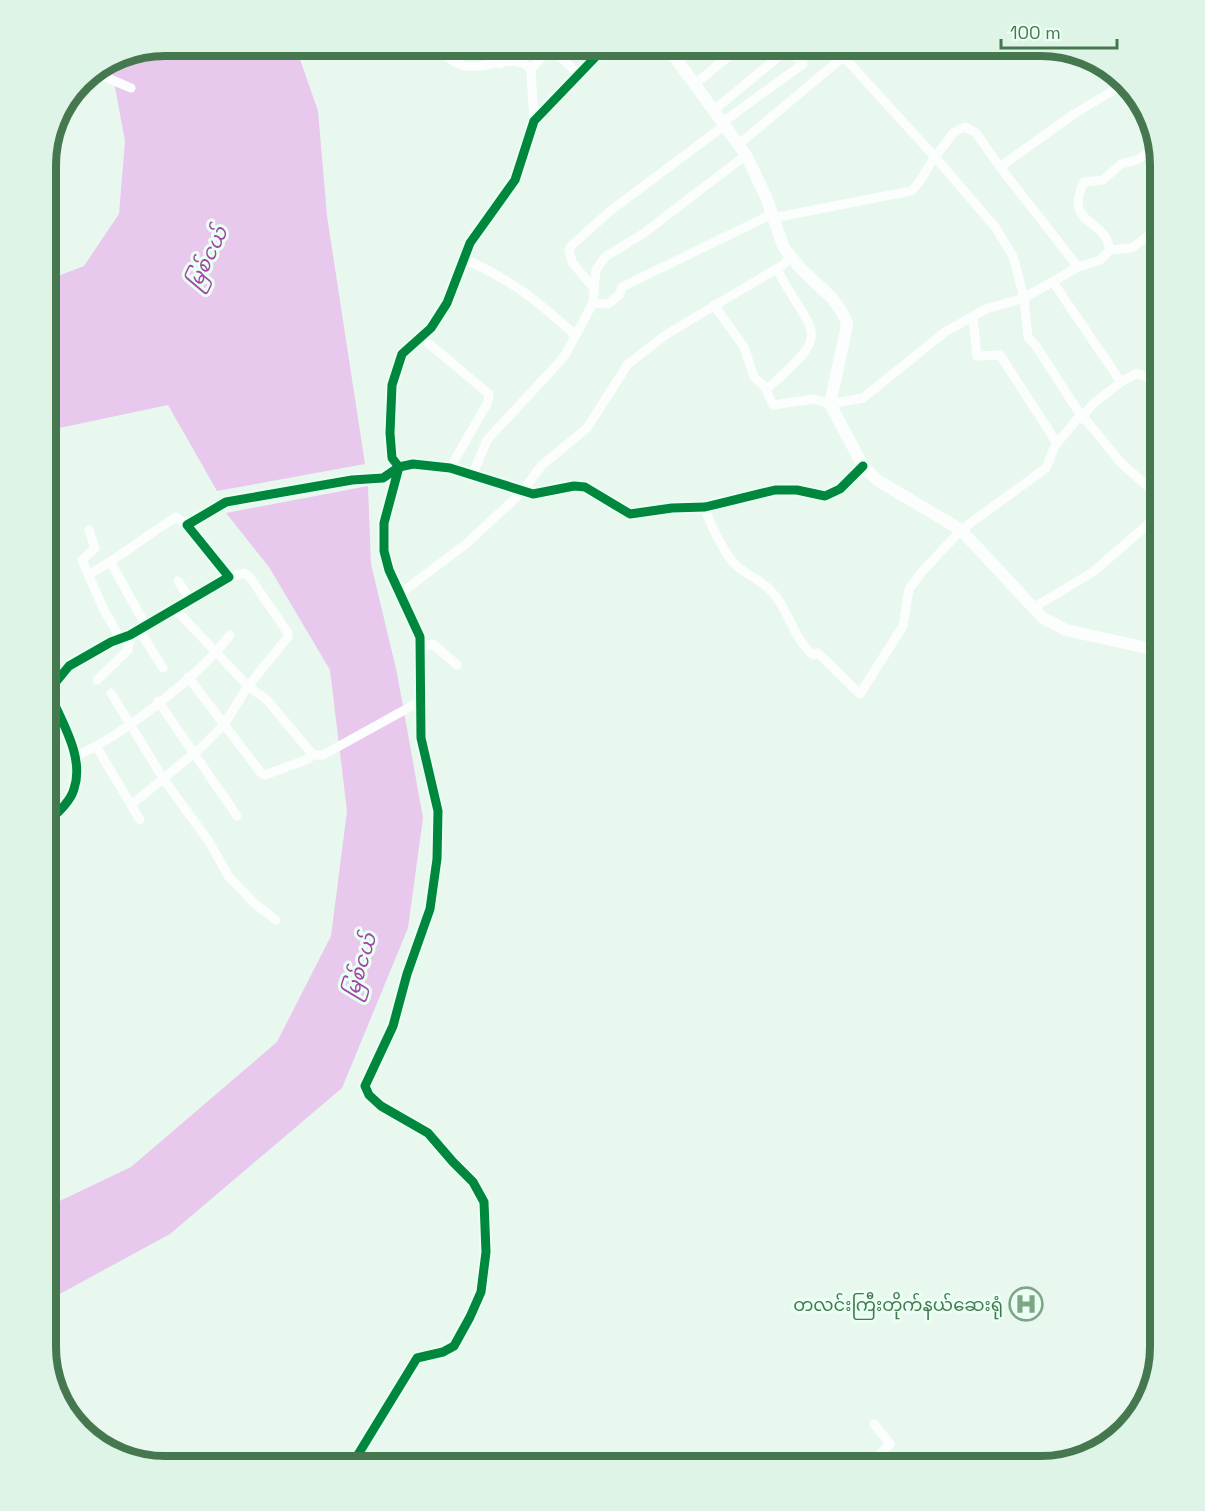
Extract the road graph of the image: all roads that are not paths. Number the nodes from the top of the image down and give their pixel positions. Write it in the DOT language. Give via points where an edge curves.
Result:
graph roads {
  1 [pos="446,56"];
  2 [pos="506,56"];
  3 [pos="542,56"];
  4 [pos="559,56"];
  5 [pos="596,56"];
  6 [pos="674,56"];
  7 [pos="729,56"];
  8 [pos="777,56"];
  9 [pos="795,56"];
  10 [pos="843,57"];
  11 [pos="501,64"];
  12 [pos="530,70"];
  13 [pos="579,75"];
  14 [pos="101,76"];
  15 [pos="695,84"];
  16 [pos="131,88"];
  17 [pos="1117,88"];
  18 [pos="714,110"];
  19 [pos="534,121"];
  20 [pos="724,124"];
  21 [pos="743,150"];
  22 [pos="1149,152"];
  23 [pos="935,157"];
  24 [pos="1000,167"];
  25 [pos="773,216"];
  26 [pos="1150,234"];
  27 [pos="1110,250"];
  28 [pos="791,256"];
  29 [pos="464,260"];
  30 [pos="1078,267"];
  31 [pos="777,269"];
  32 [pos="1053,282"];
  33 [pos="594,289"];
  34 [pos="1024,298"];
  35 [pos="593,303"];
  36 [pos="714,305"];
  37 [pos="973,317"];
  38 [pos="574,335"];
  39 [pos="422,337"];
  40 [pos="1150,379"];
  41 [pos="1121,382"];
  42 [pos="767,389"];
  43 [pos="830,404"];
  44 [pos="1082,417"];
  45 [pos="1057,443"];
  46 [pos="863,466"];
  47 [pos="399,467"];
  48 [pos="450,468"];
  49 [pos="472,476"];
  50 [pos="1150,488"];
  51 [pos="522,492"];
  52 [pos="705,507"];
  53 [pos="1150,523"];
  54 [pos="187,525"];
  55 [pos="89,530"];
  56 [pos="961,530"];
  57 [pos="111,563"];
  58 [pos="89,574"];
  59 [pos="229,577"];
  60 [pos="178,581"];
  61 [pos="401,593"];
  62 [pos="190,599"];
  63 [pos="1033,608"];
  64 [pos="175,609"];
  65 [pos="143,628"];
  66 [pos="230,635"];
  67 [pos="125,637"];
  68 [pos="420,647"];
  69 [pos="1150,649"];
  70 [pos="217,653"];
  71 [pos="457,665"];
  72 [pos="163,668"];
  73 [pos="188,677"];
  74 [pos="97,680"];
  75 [pos="56,683"];
  76 [pos="248,686"];
  77 [pos="111,693"];
  78 [pos="158,701"];
  79 [pos="419,702"];
  80 [pos="56,709"];
  81 [pos="129,723"];
  82 [pos="225,723"];
  83 [pos="96,746"];
  84 [pos="195,752"];
  85 [pos="318,755"];
  86 [pos="75,756"];
  87 [pos="163,778"];
  88 [pos="131,805"];
  89 [pos="56,811"];
  90 [pos="237,816"];
  91 [pos="140,820"];
  92 [pos="276,920"];
  93 [pos="874,1424"];
  94 [pos="357,1456"];
  95 [pos="878,1456"];
  1 -- 11 [label="street" via="475,67"];
  2 -- 11 [label="street"];
  3 -- 12 [label="street"];
  4 -- 13 [label="street"];
  5 -- 13 [label="street"];
  6 -- 15 [label="street"];
  7 -- 15 [label="street"];
  8 -- 18 [label="street"];
  9 -- 20 [label="street" via="803,64"];
  10 -- 21 [label="street"];
  10 -- 23 [label="street"];
  11 -- 12 [label="street" via="524,63"];
  12 -- 19 [label="street"];
  13 -- 19 [label="street"];
  14 -- 16 [label="street"];
  15 -- 18 [label="street"];
  17 -- 24 [label="street"];
  18 -- 20 [label="street"];
  19 -- 29 [label="street" via="515,180 477,232"];
  20 -- 21 [label="street"];
  20 -- 33 [label="street" via="610,211 570,248 572,262"];
  21 -- 25 [label="street"];
  21 -- 33 [label="street" via="644,233 612,251 596,270"];
  22 -- 27 [label="street" via="1121,164 1103,180 1084,182 1080,190 1083,219 1102,231"];
  23 -- 24 [label="street" via="954,132 965,128 976,133"];
  23 -- 25 [label="street" via="911,191"];
  23 -- 34 [label="street" via="995,227 1014,256"];
  24 -- 30 [label="street"];
  25 -- 28 [label="street" via="784,248"];
  25 -- 35 [label="street" via="622,287 608,304"];
  26 -- 27 [label="street" via="1132,248"];
  27 -- 30 [label="street" via="1100,260"];
  28 -- 31 [label="street"];
  28 -- 43 [label="street" via="832,298 847,323"];
  29 -- 38 [label="street" via="524,290"];
  29 -- 39 [label="street" via="447,303"];
  30 -- 32 [label="street"];
  31 -- 36 [label="street"];
  31 -- 42 [label="street" via="813,333 809,349"];
  32 -- 34 [label="street"];
  32 -- 41 [label="street"];
  33 -- 35 [label="street"];
  34 -- 37 [label="street"];
  34 -- 44 [label="street" via="1028,337"];
  35 -- 38 [label="street"];
  36 -- 42 [label="street" via="744,346 756,381"];
  36 -- 51 [label="street" via="628,364 587,428 541,466"];
  37 -- 43 [label="street" via="936,338 870,394"];
  37 -- 45 [label="street" via="977,356 1000,355"];
  38 -- 49 [label="street" via="564,357 487,440"];
  39 -- 47 [label="street" via="402,354 392,385 390,446"];
  39 -- 48 [label="street" via="489,394"];
  40 -- 41 [label="street" via="1137,373"];
  41 -- 44 [label="street"];
  42 -- 43 [label="street" via="774,405 814,399"];
  43 -- 46 [label="street"];
  44 -- 45 [label="street"];
  44 -- 50 [label="street" via="1121,463"];
  45 -- 56 [label="street" via="1046,468"];
  46 -- 52 [label="street" via="840,489 825,496 775,490"];
  46 -- 56 [label="street" via="877,480"];
  47 -- 48 [label="street" via="413,464"];
  47 -- 54 [label="street" via="383,478 226,502"];
  47 -- 61 [label="street" via="383,539 389,570"];
  48 -- 49 [label="street"];
  49 -- 51 [label="street"];
  51 -- 52 [label="street" via="585,487 630,514"];
  51 -- 61 [label="street" via="466,544"];
  52 -- 56 [label="street" via="725,553 736,566 769,589 802,645 813,655 818,653 860,694 903,626 909,589"];
  53 -- 63 [label="street" via="1093,572"];
  54 -- 57 [label="street" via="176,517"];
  54 -- 59 [label="street"];
  55 -- 58 [label="street" via="95,548 82,560"];
  56 -- 63 [label="street"];
  57 -- 58 [label="street"];
  57 -- 65 [label="street"];
  58 -- 67 [label="street" via="103,608"];
  59 -- 62 [label="street"];
  59 -- 76 [label="street" via="244,573 249,576 289,635"];
  60 -- 62 [label="street"];
  61 -- 68 [label="street" via="416,624"];
  62 -- 64 [label="street"];
  63 -- 69 [label="street" via="1066,630"];
  64 -- 65 [label="street"];
  64 -- 70 [label="street"];
  65 -- 67 [label="street"];
  65 -- 72 [label="street"];
  66 -- 70 [label="street"];
  67 -- 74 [label="street" via="128,650"];
  67 -- 75 [label="street" via="69,666"];
  68 -- 71 [label="street" via="433,644"];
  68 -- 79 [label="street"];
  70 -- 73 [label="street"];
  70 -- 76 [label="street"];
  73 -- 78 [label="street"];
  73 -- 82 [label="street"];
  76 -- 82 [label="street"];
  76 -- 85 [label="street" via="267,700"];
  77 -- 81 [label="street"];
  78 -- 81 [label="street"];
  78 -- 84 [label="street"];
  79 -- 85 [label="street"];
  79 -- 94 [label="street" via="421,738 439,820 432,898 393,1026 365,1086 381,1106 428,1133 478,1188 484,1202 486,1252 481,1292 457,1343 443,1353 417,1358"];
  80 -- 86 [label="street"];
  81 -- 83 [label="street"];
  81 -- 87 [label="street"];
  82 -- 84 [label="street"];
  82 -- 85 [label="street" via="254,767 265,776"];
  83 -- 86 [label="street"];
  83 -- 88 [label="street"];
  84 -- 87 [label="street"];
  84 -- 90 [label="street"];
  86 -- 89 [label="street" via="74,789"];
  87 -- 88 [label="street"];
  87 -- 92 [label="street" via="233,882"];
  88 -- 91 [label="street"];
  93 -- 95 [label="street" via="890,1444"];
}
